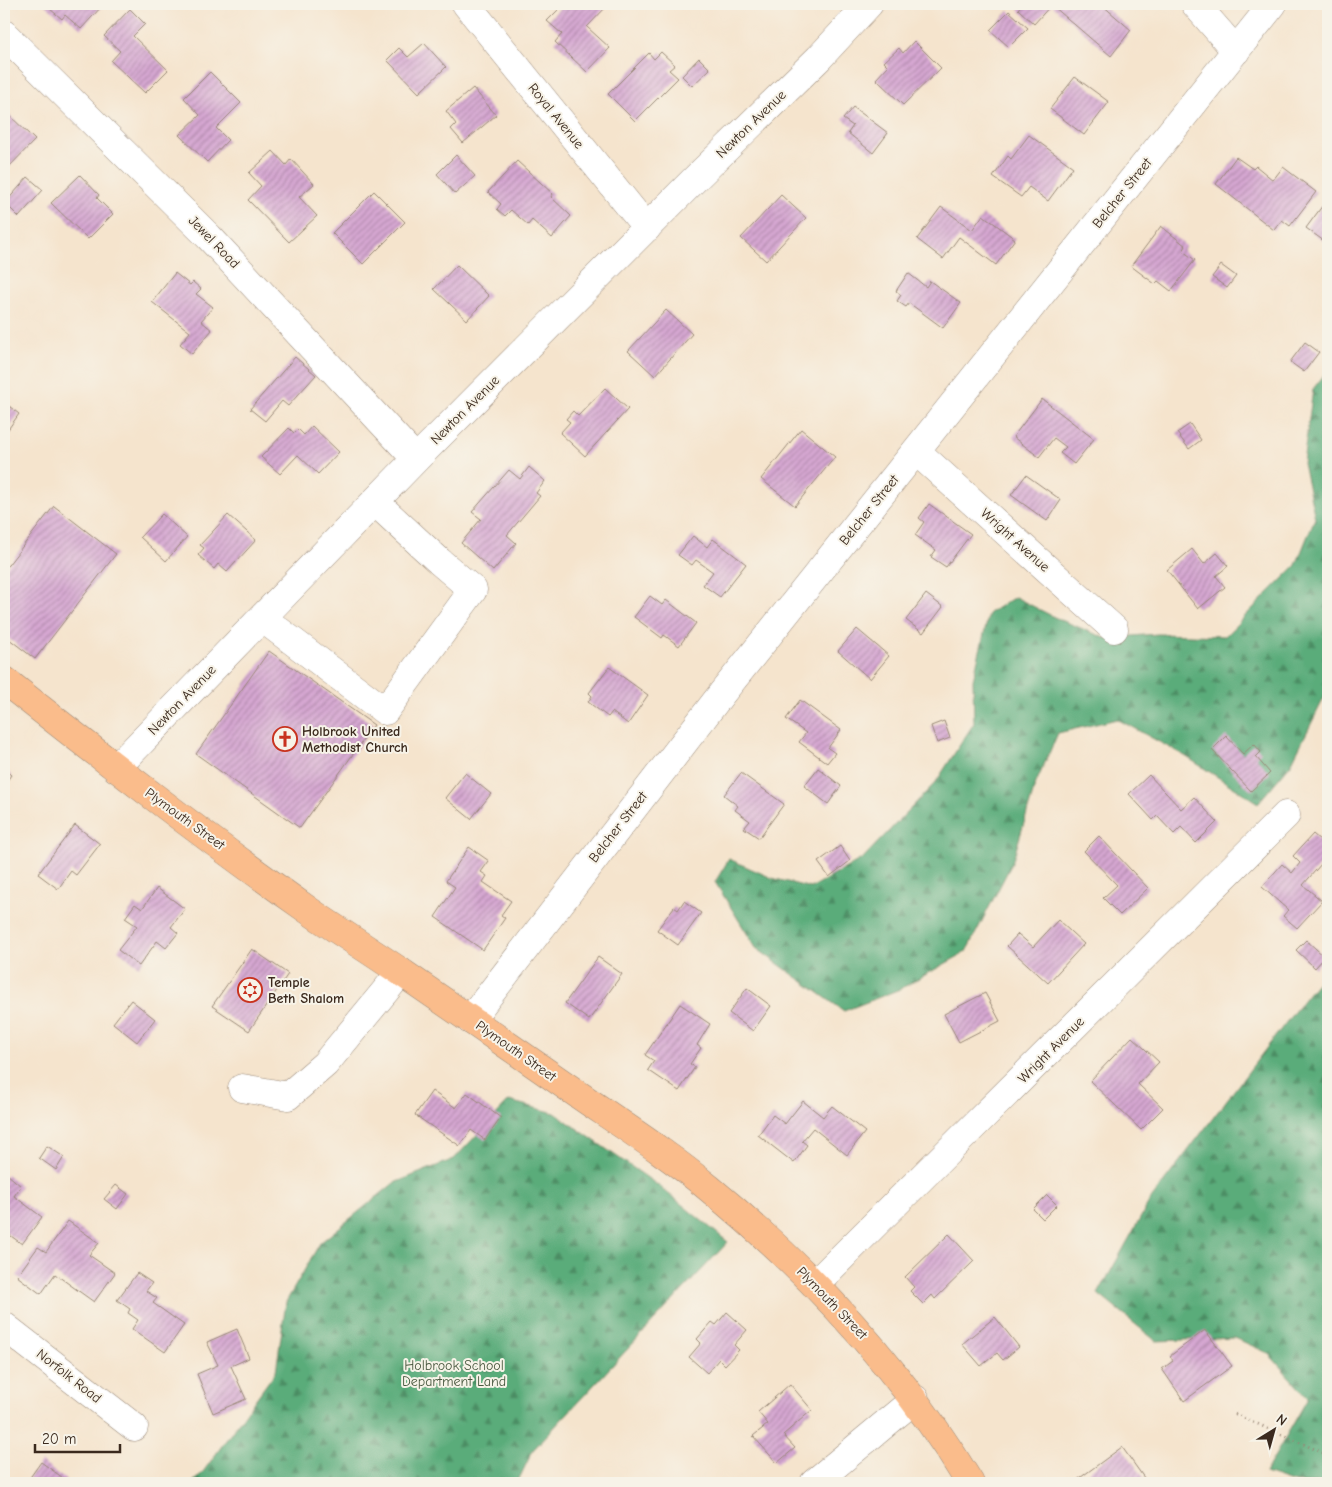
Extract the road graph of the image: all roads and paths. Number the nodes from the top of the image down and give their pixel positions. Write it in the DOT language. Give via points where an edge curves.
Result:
graph roads {
  1 [pos="466,4"];
  2 [pos="869,4"];
  3 [pos="1195,4"];
  4 [pos="1273,4"];
  5 [pos="4,34"];
  6 [pos="1236,50"];
  7 [pos="647,228"];
  8 [pos="916,450"];
  9 [pos="416,459"];
  10 [pos="375,502"];
  11 [pos="262,618"];
  12 [pos="1114,629"];
  13 [pos="4,680"];
  14 [pos="116,768"];
  15 [pos="1286,815"];
  16 [pos="401,972"];
  17 [pos="470,1020"];
  18 [pos="242,1088"];
  19 [pos="815,1284"];
  20 [pos="4,1326"];
  21 [pos="915,1399"];
  22 [pos="1235,1414"];
  23 [pos="134,1427"];
  24 [pos="1328,1455"];
  25 [pos="814,1483"];
  26 [pos="970,1483"];
  1 -- 7 [label="street, Royal Avenue"];
  2 -- 7 [label="street, Newton Avenue"];
  3 -- 6 [label="street"];
  4 -- 6 [label="street, Belcher Street"];
  5 -- 9 [label="street, Jewel Road" via="209,237"];
  6 -- 8 [label="street, Belcher Street"];
  7 -- 9 [label="street, Newton Avenue"];
  8 -- 12 [label="street, Wright Avenue"];
  8 -- 17 [label="street, Belcher Street" via="722,692"];
  9 -- 10 [label="street, Newton Avenue"];
  10 -- 11 [label="street, Newton Avenue"];
  10 -- 11 [label="street" via="473,590 386,711"];
  11 -- 14 [label="street, Newton Avenue"];
  13 -- 14 [label="main road, Plymouth Street"];
  14 -- 16 [label="main road, Plymouth Street" via="308,910"];
  15 -- 19 [label="street, Wright Avenue"];
  16 -- 17 [label="main road, Plymouth Street"];
  16 -- 18 [label="street" via="325,1064 288,1096"];
  17 -- 19 [label="main road, Plymouth Street" via="701,1182 762,1233"];
  19 -- 21 [label="main road, Plymouth Street" via="861,1333"];
  20 -- 23 [label="street, Norfolk Road"];
  21 -- 25 [label="street"];
  21 -- 26 [label="main road, Plymouth Street"];
  22 -- 24 [label="path"];
}
